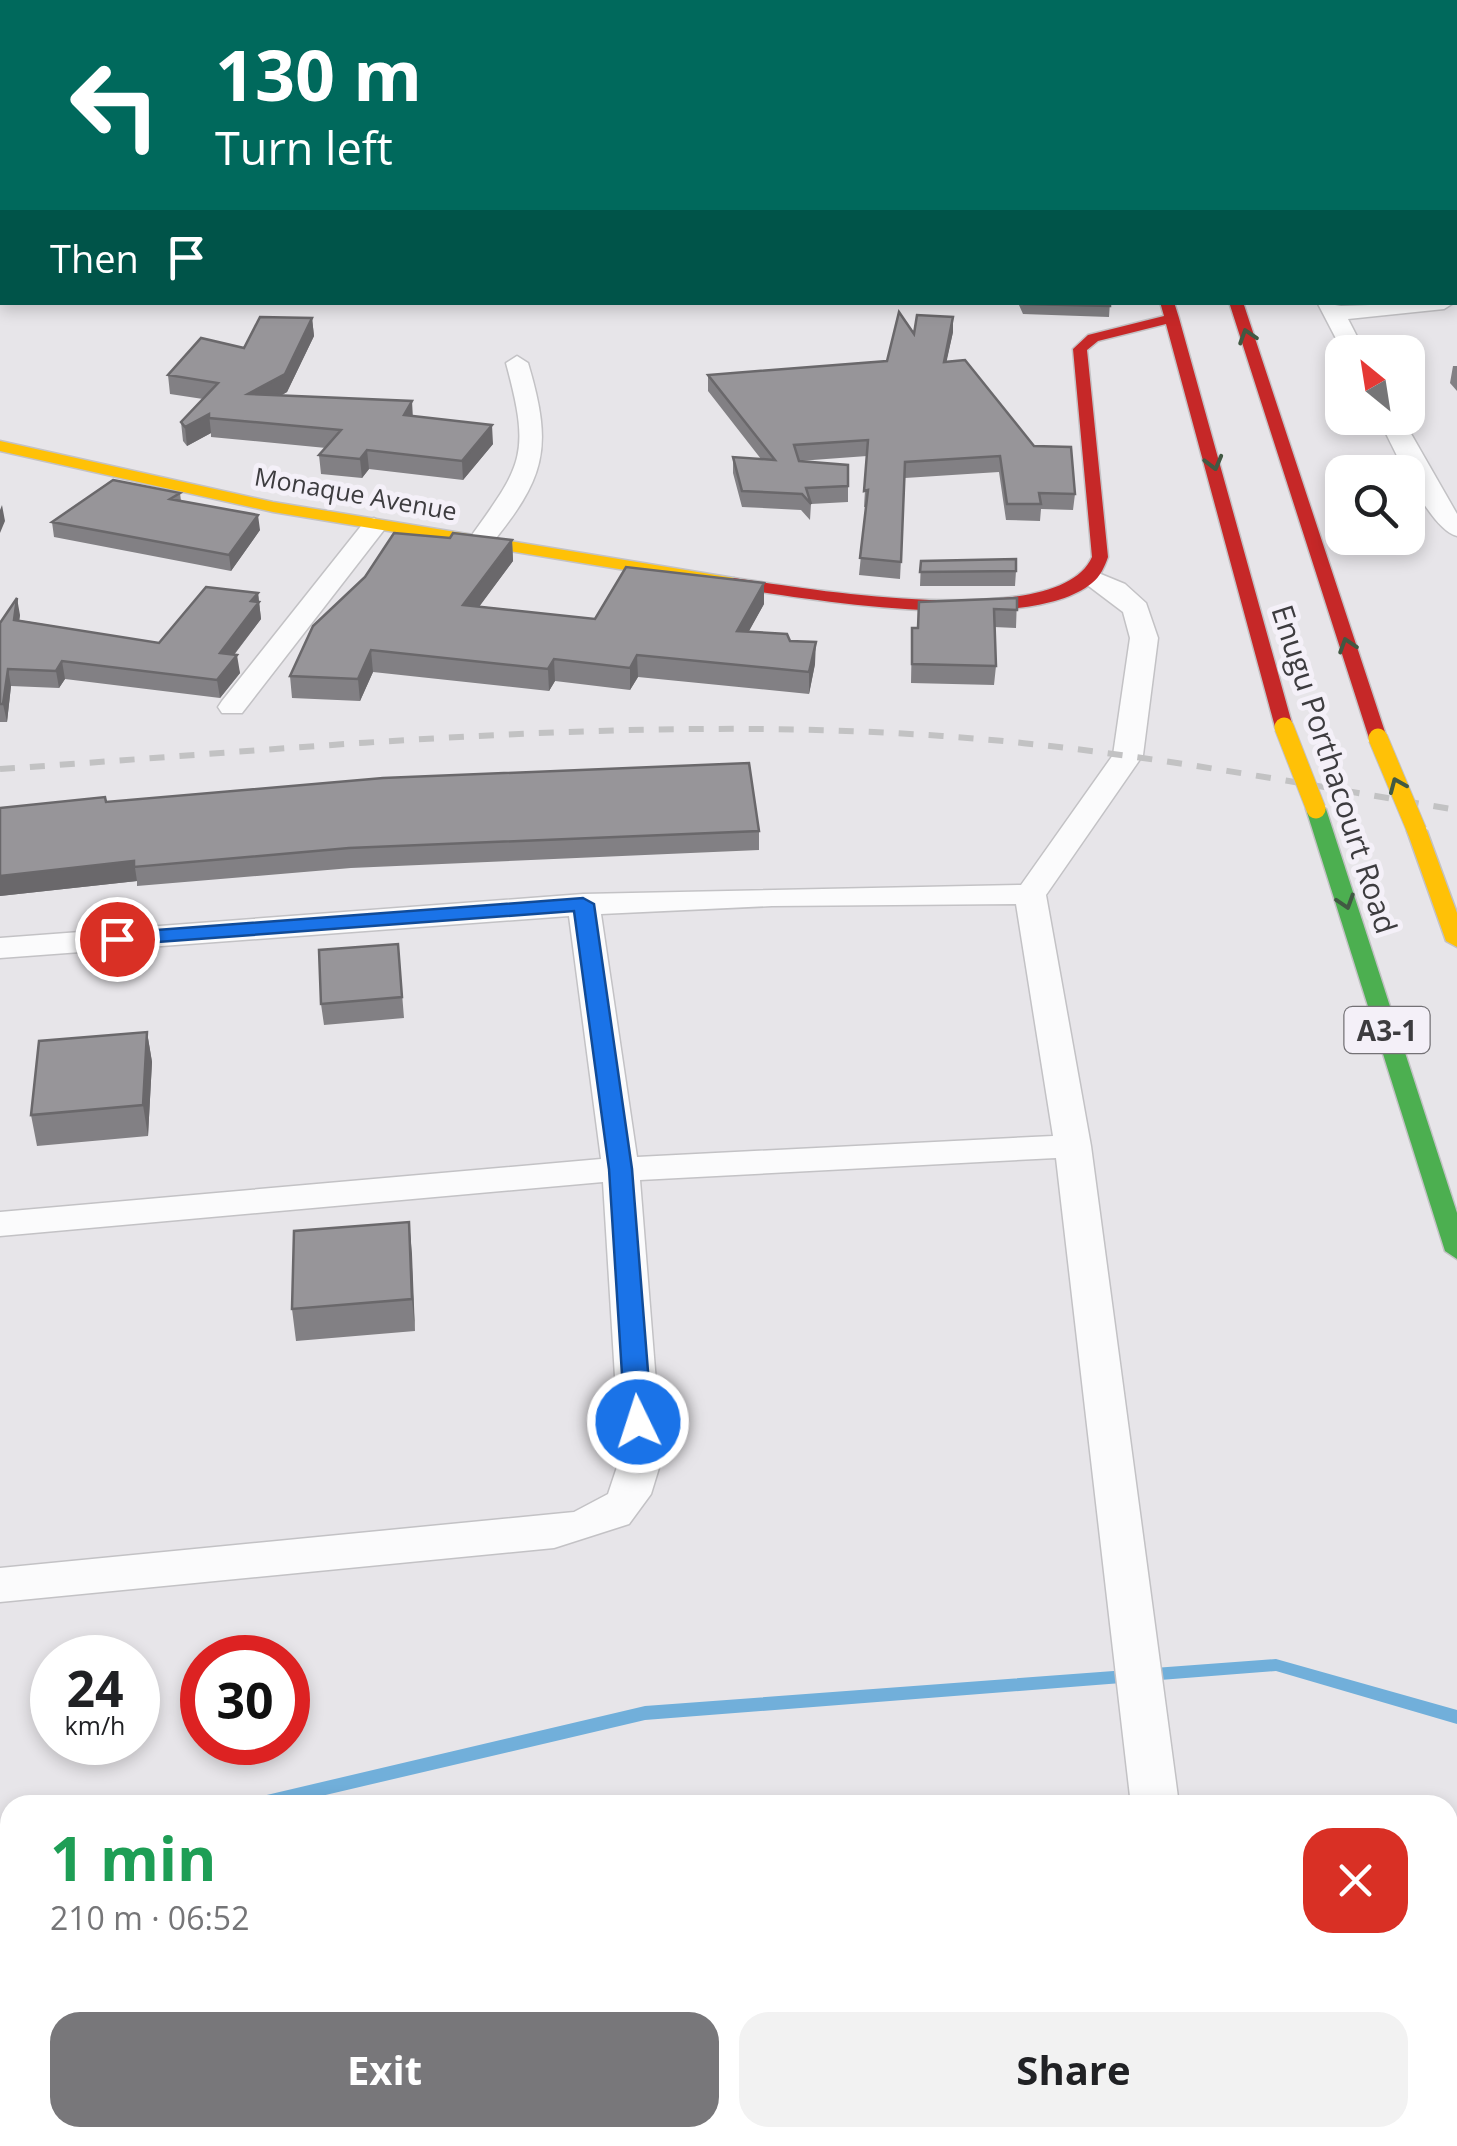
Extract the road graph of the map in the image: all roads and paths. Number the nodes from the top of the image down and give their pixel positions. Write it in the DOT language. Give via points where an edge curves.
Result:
graph roads {
  1 [pos="1237,305"];
  2 [pos="1388,305"];
  3 [pos="1333,308"];
  4 [pos="1170,310"];
  5 [pos="1346,335"];
  6 [pos="517,363"];
  7 [pos="1400,435"];
  8 [pos="0,446"];
  9 [pos="374,526"];
  10 [pos="1457,528"];
  11 [pos="480,542"];
  12 [pos="1091,578"];
  13 [pos="232,707"];
  14 [pos="1030,896"];
  15 [pos="583,904"];
  16 [pos="1457,941"];
  17 [pos="0,948"];
  18 [pos="1074,1146"];
  19 [pos="620,1169"];
  20 [pos="0,1224"];
  21 [pos="1457,1251"];
  22 [pos="0,1585"];
  23 [pos="1154,1795"];
  16 -- 1 [label="main road, one-way, bridge" via="1378,738"];
  2 -- 3 [label="street"];
  3 -- 5 [label="street"];
  4 -- 12 [label="main road" via="1080,349 1100,558"];
  4 -- 21 [label="main road, Enugu Porthacourt Road / A3-1, one-way, bridge" via="1284,726"];
  6 -- 11 [label="street" via="536,445 526,485"];
  7 -- 10 [label="street"];
  8 -- 9 [label="main road, Monaque Avenue" via="162,487"];
  9 -- 11 [label="main road, Monaque Avenue"];
  9 -- 13 [label="street"];
  11 -- 12 [label="main road, Monaque Avenue" via="755,585 929,602 1034,598"];
  12 -- 14 [label="street" via="1136,609 1144,638 1128,755"];
  14 -- 15 [label="street" via="868,892"];
  14 -- 18 [label="street"];
  15 -- 17 [label="street"];
  15 -- 19 [label="street"];
  18 -- 19 [label="street"];
  18 -- 23 [label="street"];
  19 -- 20 [label="street"];
  19 -- 22 [label="street" via="641,1458 632,1496 605,1520 554,1532"];
}
